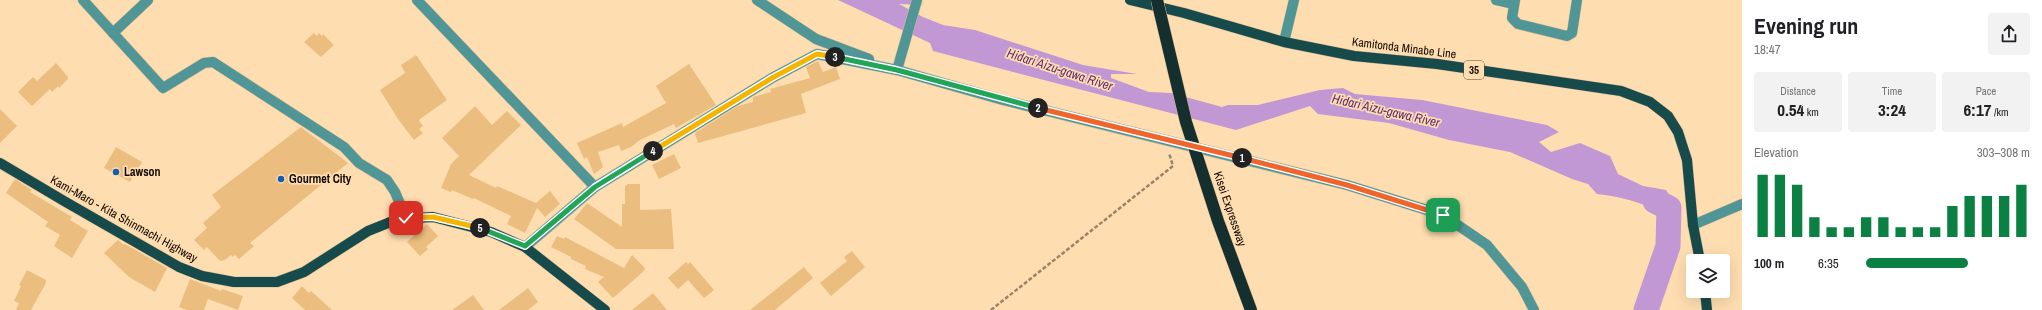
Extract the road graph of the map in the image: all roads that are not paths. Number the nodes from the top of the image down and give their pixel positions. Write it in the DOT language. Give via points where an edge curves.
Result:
graph roads {
  1 [pos="83,0"];
  2 [pos="148,0"];
  3 [pos="417,0"];
  4 [pos="757,0"];
  5 [pos="917,0"];
  6 [pos="1130,0"];
  7 [pos="1157,0"];
  8 [pos="1294,0"];
  9 [pos="1496,0"];
  10 [pos="1577,0"];
  11 [pos="1515,2"];
  12 [pos="113,33"];
  13 [pos="1284,42"];
  14 [pos="897,70"];
  15 [pos="0,163"];
  16 [pos="595,187"];
  17 [pos="1742,204"];
  18 [pos="406,218"];
  19 [pos="1693,225"];
  20 [pos="525,246"];
  21 [pos="1699,254"];
  22 [pos="1706,298"];
  23 [pos="605,310"];
  24 [pos="1251,310"];
  25 [pos="1534,310"];
  26 [pos="1708,310"];
  1 -- 12 [label="street"];
  2 -- 12 [label="street"];
  3 -- 16 [label="street"];
  4 -- 14 [label="street" via="816,39"];
  5 -- 14 [label="street"];
  6 -- 13 [label="main road, Kamitonda Minabe Line / 35"];
  7 -- 24 [label="highway, Kisei Expressway, bridge" via="1186,122 1218,221"];
  8 -- 13 [label="street"];
  9 -- 11 [label="street"];
  10 -- 11 [label="street" via="1572,33 1567,36 1518,24 1512,18"];
  12 -- 18 [label="street" via="163,88 204,63 213,62 344,147 358,163 387,180"];
  13 -- 19 [label="main road, Kamitonda Minabe Line / 35" via="1354,56 1437,64 1621,91 1650,102 1668,116 1678,132 1687,160"];
  14 -- 16 [label="street" via="817,54 772,78"];
  14 -- 25 [label="street" via="1003,100 1347,185 1443,215 1486,245 1522,287"];
  15 -- 18 [label="main road, Kami-Maro - Kita Shinmachi Highway" via="179,266 202,276 234,282 277,282 304,272 368,231"];
  16 -- 20 [label="street"];
  17 -- 19 [label="street"];
  18 -- 20 [label="main road, Kami-Maro - Kita Shinmachi Highway" via="433,217 492,232"];
  19 -- 21 [label="main road, Kamitonda Minabe Line / 35"];
  20 -- 23 [label="main road, Kami-Maro - Kita Shinmachi Highway"];
  22 -- 26 [label="main road"];
}
